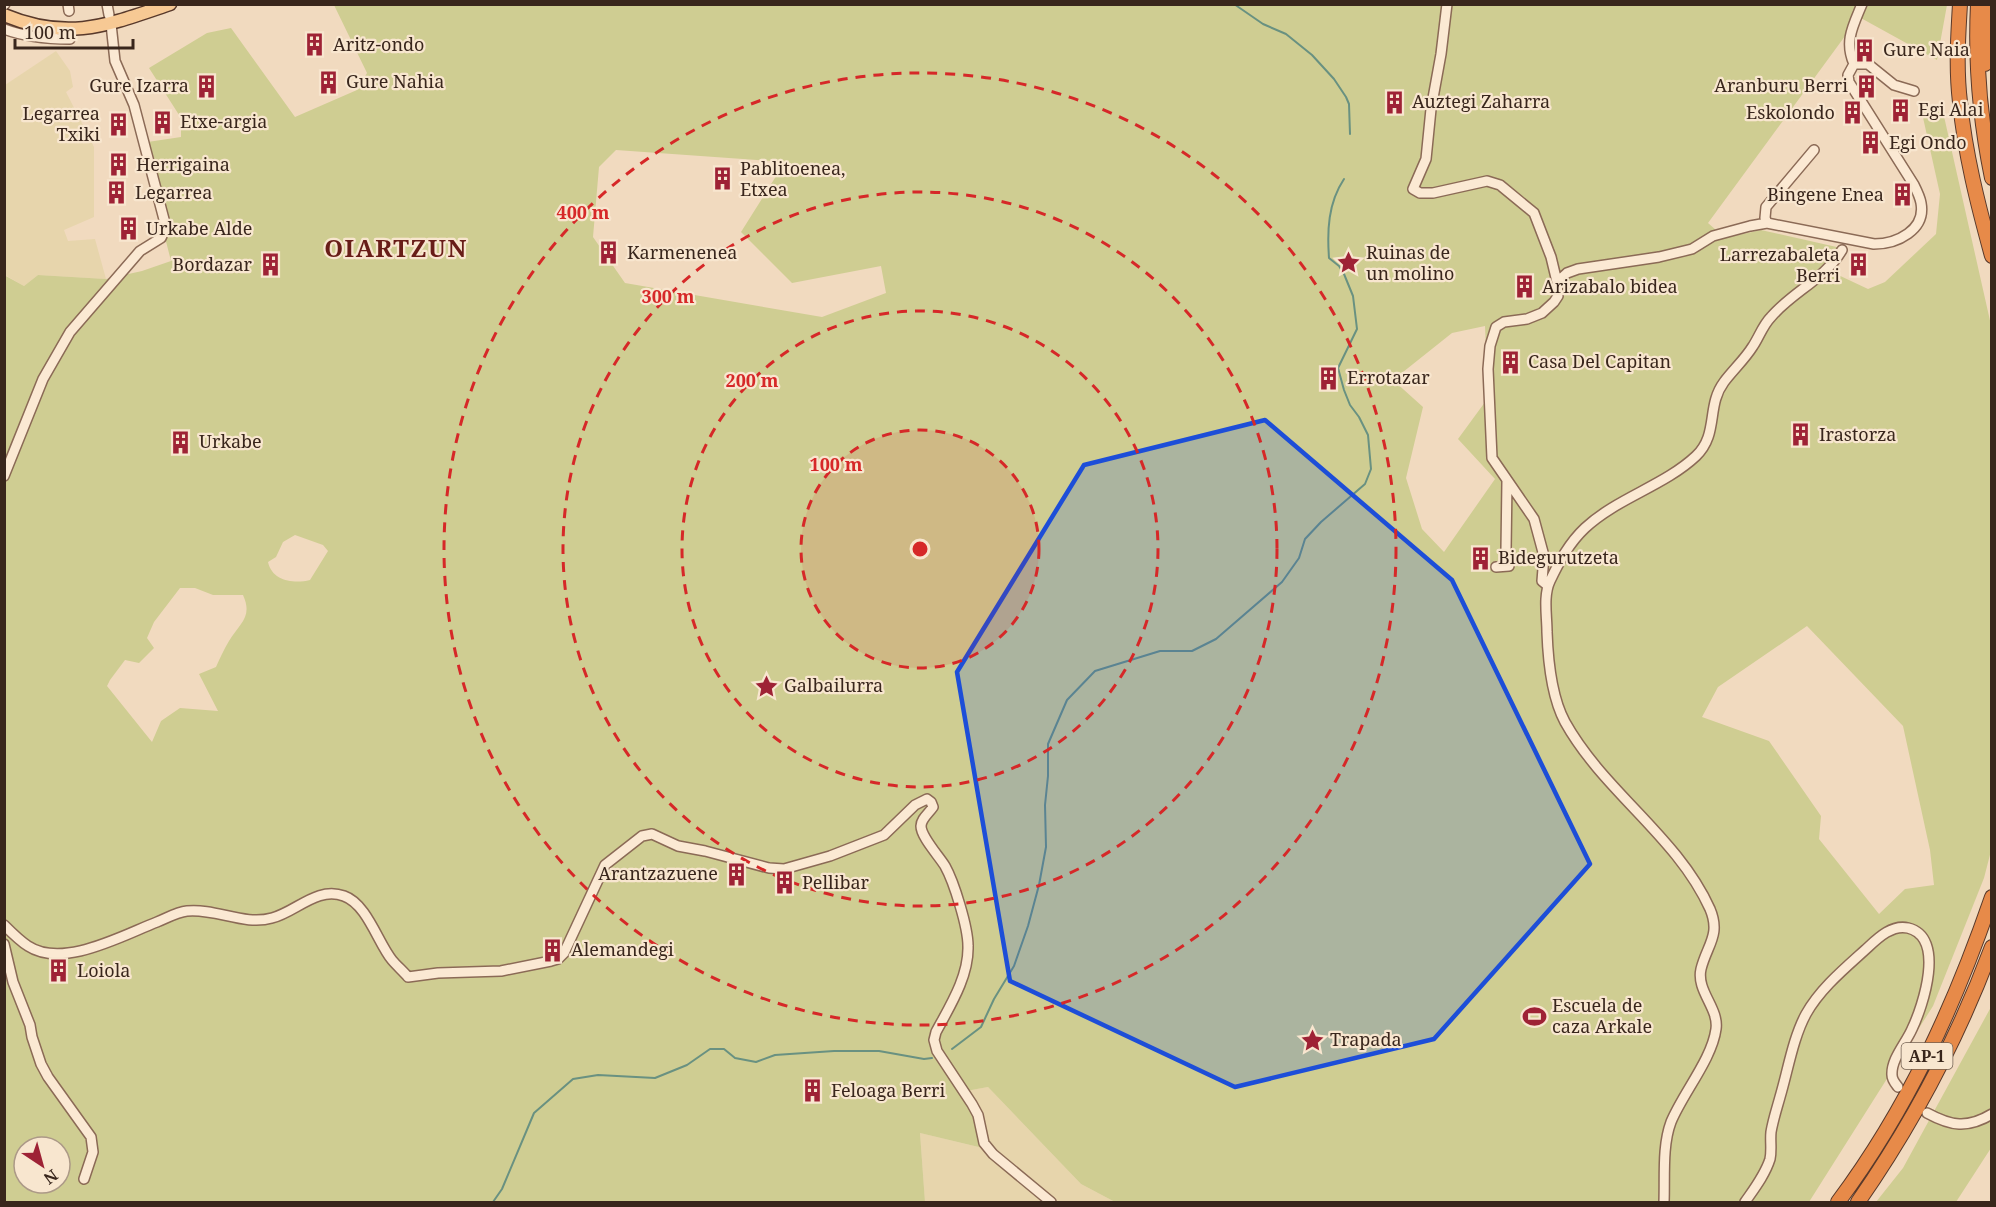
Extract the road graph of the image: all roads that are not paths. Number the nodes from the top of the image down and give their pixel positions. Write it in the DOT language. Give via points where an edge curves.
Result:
graph roads {
  1 [pos="107,4"];
  2 [pos="170,4"];
  3 [pos="1447,4"];
  4 [pos="1862,4"];
  5 [pos="1960,4"];
  6 [pos="1978,4"];
  7 [pos="1989,4"];
  8 [pos="4,15"];
  9 [pos="110,20"];
  10 [pos="4,29"];
  11 [pos="70,39"];
  12 [pos="1854,64"];
  13 [pos="1914,91"];
  14 [pos="1981,117"];
  15 [pos="1814,150"];
  16 [pos="1992,178"];
  17 [pos="1767,223"];
  18 [pos="1842,250"];
  19 [pos="1992,256"];
  20 [pos="1557,282"];
  21 [pos="4,476"];
  22 [pos="1507,481"];
  23 [pos="1496,567"];
  24 [pos="1547,585"];
  25 [pos="1992,897"];
  26 [pos="4,925"];
  27 [pos="4,944"];
  28 [pos="1992,947"];
  29 [pos="1898,1087"];
  30 [pos="1927,1113"];
  31 [pos="1992,1114"];
  32 [pos="84,1179"];
  33 [pos="1051,1203"];
  34 [pos="1664,1203"];
  35 [pos="1745,1203"];
  36 [pos="1838,1203"];
  37 [pos="1858,1203"];
  1 -- 9 [label="street"];
  2 -- 9 [label="main road"];
  3 -- 20 [label="street" via="1426,159 1413,189 1433,193 1487,181 1500,185 1534,213"];
  4 -- 12 [label="street" via="1848,44"];
  5 -- 19 [label="highway" via="1960,102 1977,201"];
  6 -- 14 [label="highway"];
  7 -- 14 [label="highway"];
  8 -- 9 [label="main road" via="58,29 81,29"];
  9 -- 21 [label="street" via="115,61 134,105 166,227 161,238 140,251 70,332 43,379"];
  10 -- 11 [label="street" via="30,36"];
  12 -- 13 [label="street" via="1868,64 1894,84"];
  12 -- 17 [label="street" via="1849,82 1921,200 1922,212 1916,226 1899,240 1875,244"];
  14 -- 16 [label="highway"];
  15 -- 17 [label="street" via="1766,207"];
  17 -- 20 [label="street" via="1713,236 1692,249 1659,258 1578,269"];
  18 -- 24 [label="street" via="1829,267 1771,316 1751,350 1722,386 1705,446 1683,466 1587,526 1569,547"];
  20 -- 22 [label="street" via="1554,303 1527,319 1501,324 1494,331 1490,346 1492,458"];
  22 -- 23 [label="street" via="1509,566"];
  22 -- 24 [label="street" via="1532,514 1538,529 1544,556 1542,581"];
  24 -- 34 [label="street" via="1548,651 1565,721 1592,760 1675,853 1704,898 1714,922 1714,936 1700,978 1717,1028 1708,1055 1669,1130"];
  25 -- 36 [label="highway, AP-1" via="1964,975 1920,1069 1871,1156"];
  26 -- 33 [label="street" via="29,947 54,955 89,948 185,911 264,920 315,897 337,894 354,903 391,959 408,977 501,971 558,959 605,865 642,836 652,834 678,846 784,869 884,836 915,805 927,799 933,807 921,828 950,876 968,948 961,982 934,1040 937,1051 978,1115 984,1143"];
  27 -- 32 [label="street" via="41,1064 92,1137 93,1152"];
  28 -- 37 [label="highway, AP-1" via="1935,1078"];
  29 -- 35 [label="street" via="1892,1071 1913,1028 1929,967 1927,944 1917,931 1903,927 1879,937 1832,981 1807,1012 1771,1131 1770,1158"];
  30 -- 31 [label="street" via="1946,1123 1965,1125"];
}
